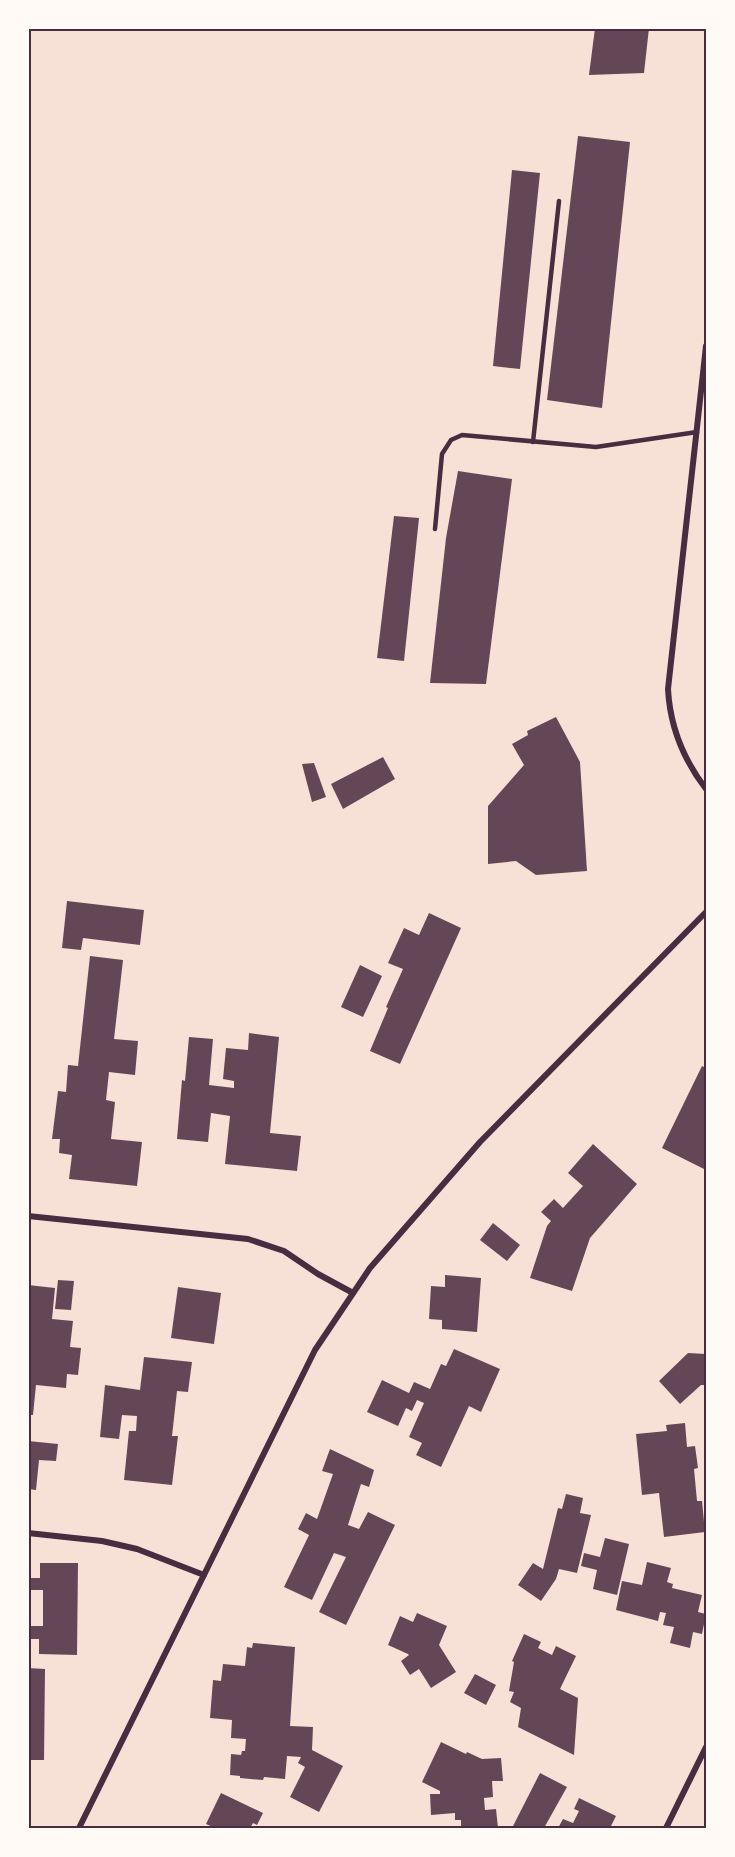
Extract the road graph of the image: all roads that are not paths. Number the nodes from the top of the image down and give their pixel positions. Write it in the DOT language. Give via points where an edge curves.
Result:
graph roads {
  1 [pos="559,201"];
  2 [pos="706,346"];
  3 [pos="697,432"];
  4 [pos="533,442"];
  5 [pos="435,529"];
  6 [pos="706,789"];
  7 [pos="706,912"];
  8 [pos="28,1216"];
  9 [pos="353,1293"];
  10 [pos="28,1533"];
  11 [pos="204,1575"];
  12 [pos="706,1747"];
  13 [pos="79,1828"];
  14 [pos="666,1828"];
  1 -- 4 [label="lane"];
  2 -- 3 [label="street"];
  3 -- 4 [label="lane" via="596,447"];
  3 -- 6 [label="street" via="668,689 669,711 680,748"];
  4 -- 5 [label="lane" via="462,435 450,440 442,454"];
  7 -- 9 [label="street" via="480,1142"];
  8 -- 9 [label="street" via="248,1239 284,1251"];
  9 -- 11 [label="street" via="315,1350"];
  10 -- 11 [label="street" via="137,1549"];
  11 -- 13 [label="street"];
  12 -- 14 [label="street"];
}
